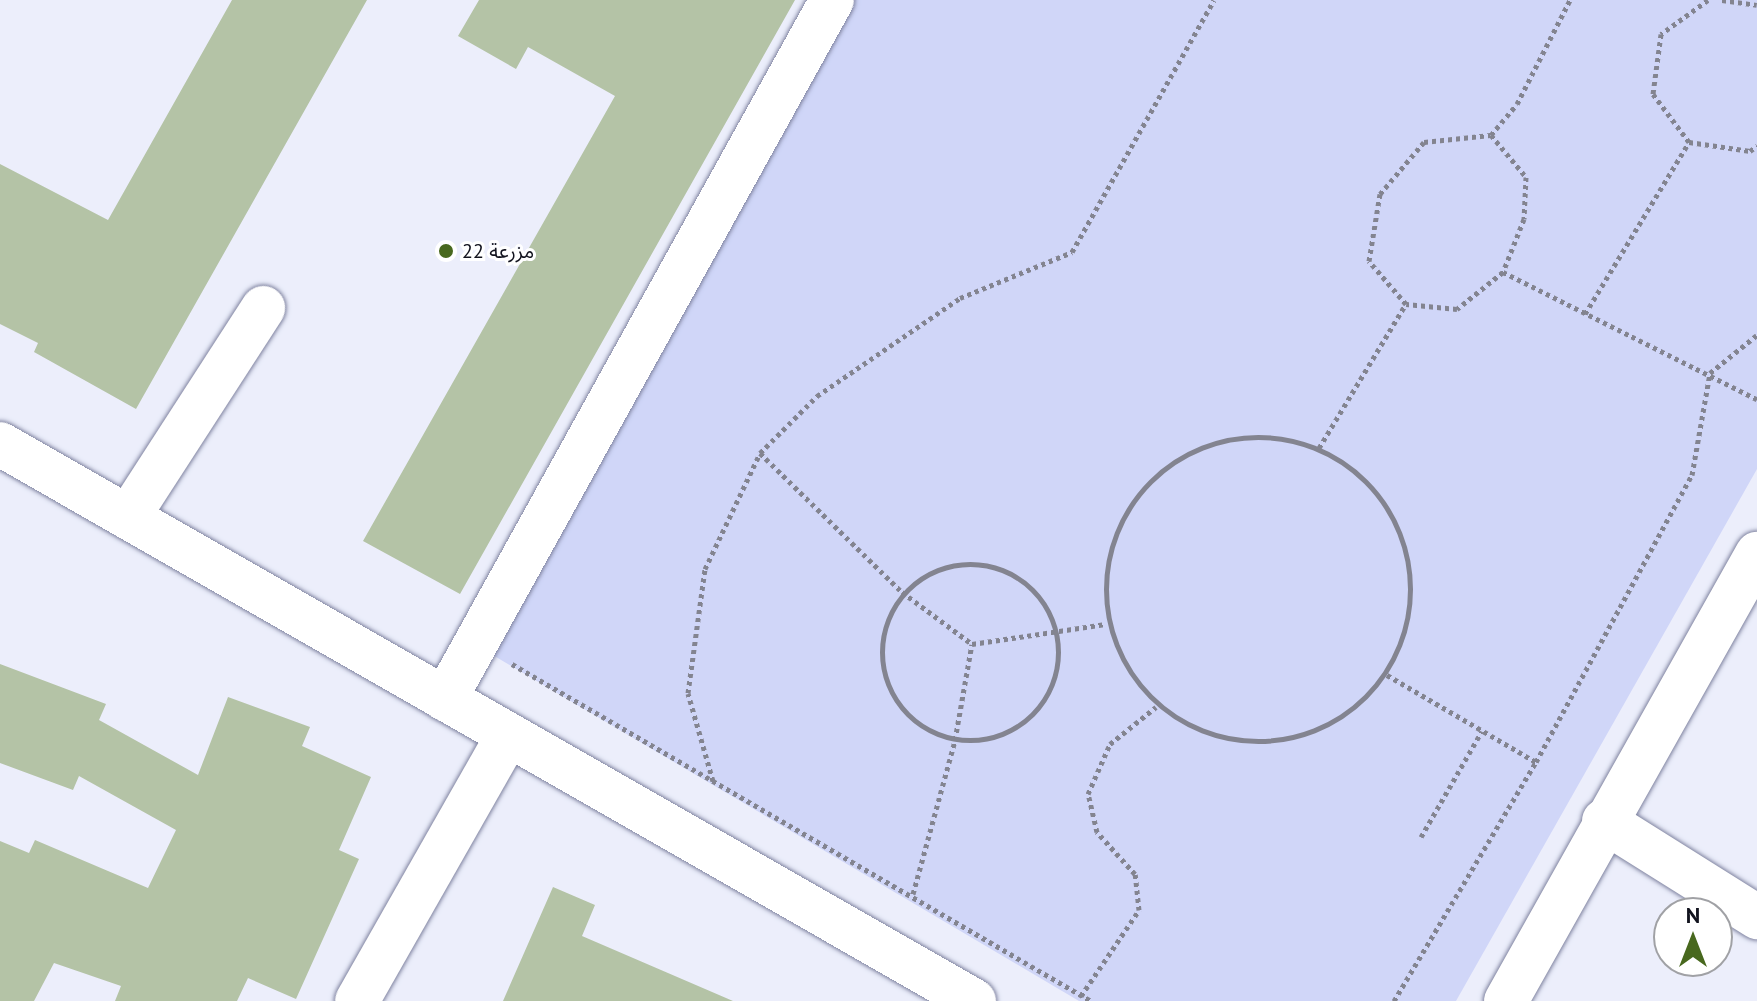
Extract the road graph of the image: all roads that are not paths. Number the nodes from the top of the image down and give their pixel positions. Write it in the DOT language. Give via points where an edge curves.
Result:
graph roads {
  1 [pos="832,0"];
  2 [pos="263,308"];
  3 [pos="0,444"];
  4 [pos="128,517"];
  5 [pos="1757,554"];
  6 [pos="445,699"];
  7 [pos="508,735"];
  8 [pos="1604,821"];
  9 [pos="1757,917"];
  10 [pos="969,1000"];
  11 [pos="357,1001"];
  12 [pos="1506,1001"];
  1 -- 6 [label="street"];
  2 -- 4 [label="street"];
  3 -- 4 [label="street"];
  4 -- 6 [label="street"];
  5 -- 8 [label="street"];
  6 -- 7 [label="street"];
  7 -- 10 [label="street"];
  7 -- 11 [label="street"];
  8 -- 9 [label="street"];
  8 -- 12 [label="street"];
}
